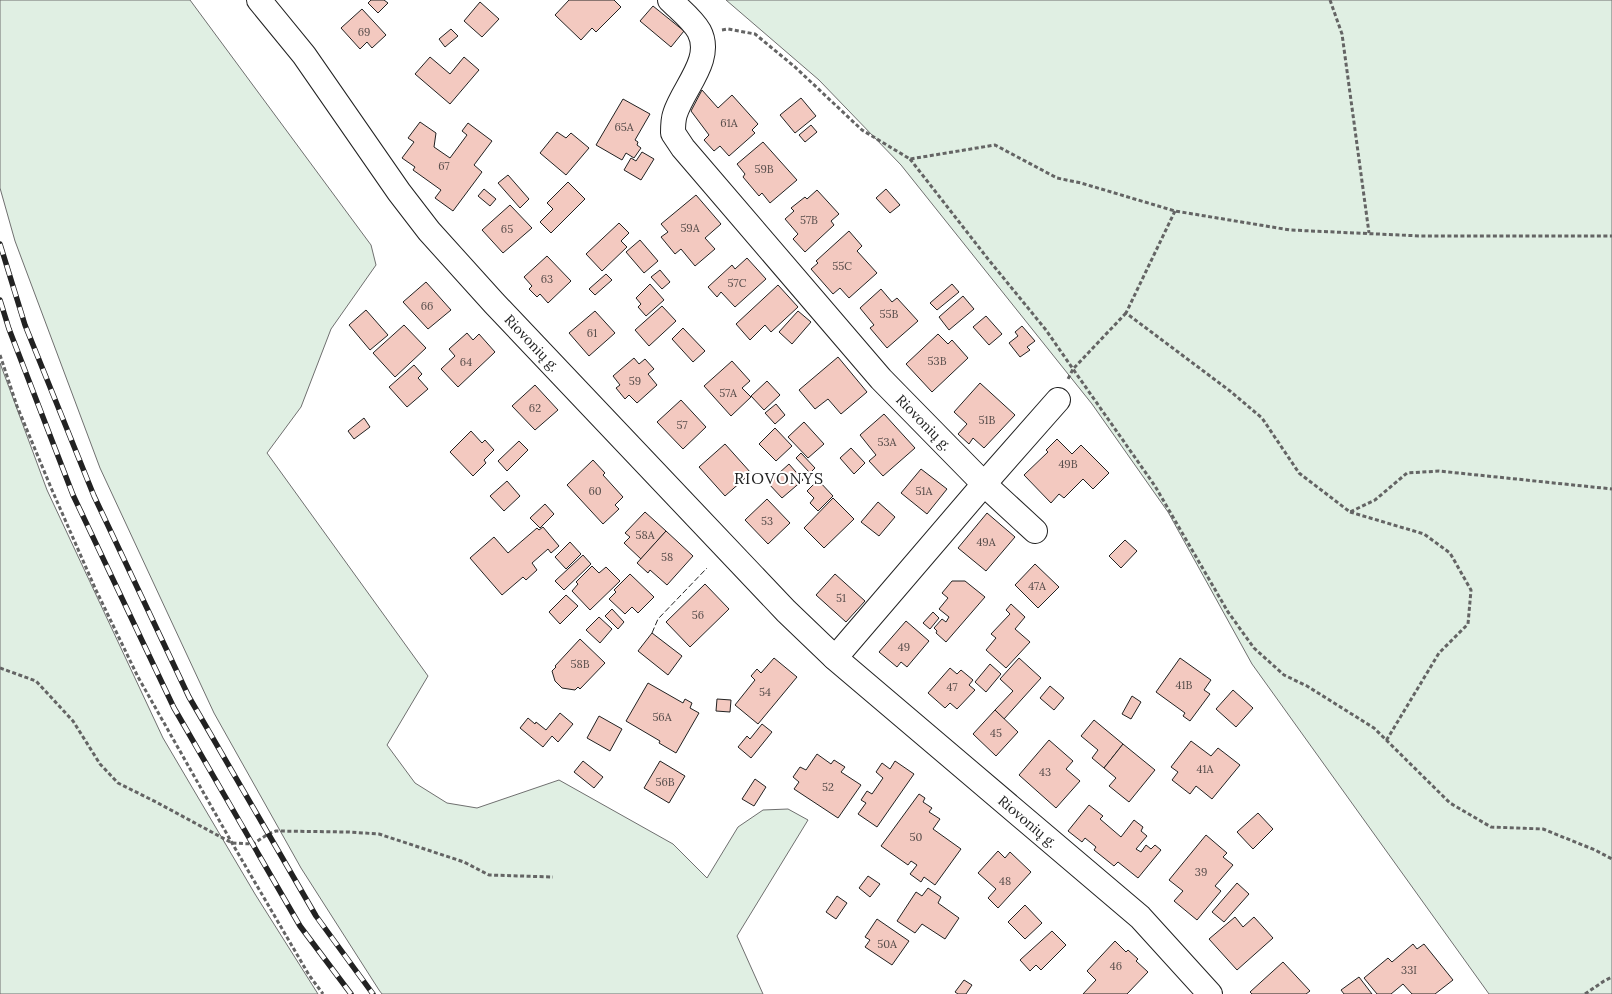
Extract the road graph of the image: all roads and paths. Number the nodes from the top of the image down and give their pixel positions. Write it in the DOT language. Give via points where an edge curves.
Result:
graph roads {
  1 [pos="259,0"];
  2 [pos="670,0"];
  3 [pos="1330,0"];
  4 [pos="700,33"];
  5 [pos="910,159"];
  6 [pos="1175,211"];
  7 [pos="1369,233"];
  8 [pos="1612,236"];
  9 [pos="1126,313"];
  10 [pos="0,355"];
  11 [pos="1073,369"];
  12 [pos="1058,400"];
  13 [pos="984,484"];
  14 [pos="1612,489"];
  15 [pos="1350,512"];
  16 [pos="1035,531"];
  17 [pos="835,658"];
  18 [pos="0,668"];
  19 [pos="1386,740"];
  20 [pos="232,843"];
  21 [pos="1612,859"];
  22 [pos="553,877"];
  23 [pos="1612,977"];
  24 [pos="322,994"];
  25 [pos="1210,994"];
  26 [pos="1585,994"];
  1 -- 17 [label="street, Riovonių g." via="304,55 429,231 786,611"];
  2 -- 4 [label="street"];
  3 -- 7 [label="path" via="1342,34"];
  4 -- 5 [label="path" via="728,29 755,34 862,130"];
  4 -- 13 [label="street, Riovonių g." via="703,49 700,65 675,114 673,133 877,374"];
  5 -- 6 [label="path" via="995,145 1057,178"];
  5 -- 11 [label="path" via="1046,330"];
  6 -- 7 [label="path" via="1290,230"];
  6 -- 9 [label="path"];
  7 -- 8 [label="path"];
  9 -- 11 [label="path"];
  9 -- 15 [label="path" via="1262,418 1299,473"];
  10 -- 20 [label="path" via="42,465 108,614 138,677"];
  11 -- 12 [label="path"];
  11 -- 19 [label="path" via="1155,486 1228,612 1254,648 1284,675 1338,705 1374,728"];
  12 -- 13 [label="street"];
  13 -- 16 [label="street, Riovonių g."];
  13 -- 17 [label="street"];
  14 -- 15 [label="path" via="1439,471 1408,473 1375,500"];
  15 -- 19 [label="path" via="1424,534 1450,553 1471,590 1468,624 1439,653"];
  17 -- 25 [label="street, Riovonių g." via="1140,917"];
  18 -- 20 [label="path" via="36,681 73,721 100,764 118,784"];
  19 -- 21 [label="path" via="1450,803 1491,826 1543,829"];
  20 -- 22 [label="path" via="253,844 276,831 378,834 464,862 489,875"];
  20 -- 24 [label="path"];
  23 -- 26 [label="path"];
}
